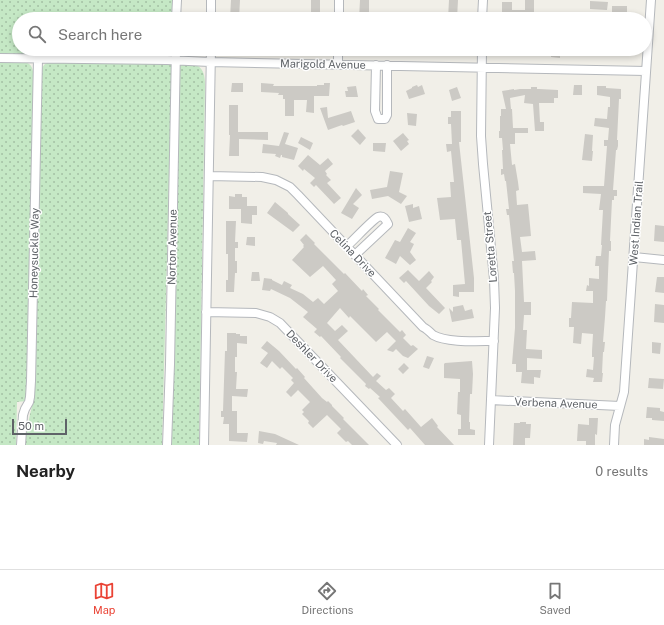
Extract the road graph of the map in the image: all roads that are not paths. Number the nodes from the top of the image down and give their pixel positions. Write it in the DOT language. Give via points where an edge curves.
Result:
graph roads {
  1 [pos="177,0"];
  2 [pos="211,0"];
  3 [pos="340,0"];
  4 [pos="483,0"];
  5 [pos="651,0"];
  6 [pos="176,12"];
  7 [pos="211,12"];
  8 [pos="339,12"];
  9 [pos="482,12"];
  10 [pos="650,12"];
  11 [pos="176,56"];
  12 [pos="210,56"];
  13 [pos="338,56"];
  14 [pos="482,56"];
  15 [pos="647,56"];
  16 [pos="0,58"];
  17 [pos="38,59"];
  18 [pos="176,60"];
  19 [pos="210,62"];
  20 [pos="338,64"];
  21 [pos="376,65"];
  22 [pos="387,65"];
  23 [pos="481,68"];
  24 [pos="646,71"];
  25 [pos="209,176"];
  26 [pos="347,246"];
  27 [pos="355,255"];
  28 [pos="634,257"];
  29 [pos="664,260"];
  30 [pos="206,312"];
  31 [pos="494,341"];
  32 [pos="491,400"];
  33 [pos="620,406"];
  34 [pos="21,445"];
  35 [pos="167,445"];
  36 [pos="204,445"];
  37 [pos="397,445"];
  38 [pos="490,445"];
  39 [pos="614,445"];
  1 -- 6 [label="street"];
  2 -- 7 [label="street"];
  3 -- 8 [label="street"];
  4 -- 9 [label="street"];
  5 -- 10 [label="street, West Indian Trail"];
  11 -- 18 [label="street, Norton Avenue"];
  12 -- 19 [label="street"];
  13 -- 20 [label="street"];
  14 -- 23 [label="street, Loretta Street"];
  15 -- 24 [label="street, West Indian Trail"];
  16 -- 17 [label="street, Marigold Avenue"];
  17 -- 18 [label="street, Marigold Avenue"];
  17 -- 34 [label="street, Honeysuckle Way" via="31,381 29,402 23,415"];
  18 -- 19 [label="street, Marigold Avenue"];
  18 -- 35 [label="street, Norton Avenue"];
  19 -- 20 [label="street, Marigold Avenue"];
  19 -- 25 [label="street"];
  20 -- 21 [label="street, Marigold Avenue"];
  21 -- 22 [label="street, Marigold Avenue"];
  21 -- 22 [label="street" via="375,111 378,119 384,119 387,115"];
  22 -- 23 [label="street, Marigold Avenue"];
  23 -- 24 [label="street, Marigold Avenue"];
  23 -- 31 [label="street, Loretta Street" via="481,136 494,279"];
  24 -- 28 [label="street, West Indian Trail"];
  25 -- 26 [label="street, Celina Drive" via="262,177 279,181 290,187"];
  25 -- 30 [label="street"];
  26 -- 27 [label="street, Celina Drive"];
  26 -- 27 [label="street" via="373,221 379,217 385,218 388,224"];
  27 -- 31 [label="street, Celina Drive" via="423,327 434,335 450,340"];
  28 -- 29 [label="street"];
  28 -- 33 [label="street, West Indian Trail" via="624,392"];
  30 -- 36 [label="street"];
  30 -- 37 [label="street, Deshler Drive" via="256,313 280,323"];
  31 -- 32 [label="street, Loretta Street"];
  32 -- 33 [label="street, Verbena Avenue"];
  32 -- 38 [label="street, Loretta Street"];
  33 -- 39 [label="street, West Indian Trail" via="615,425"];
}
